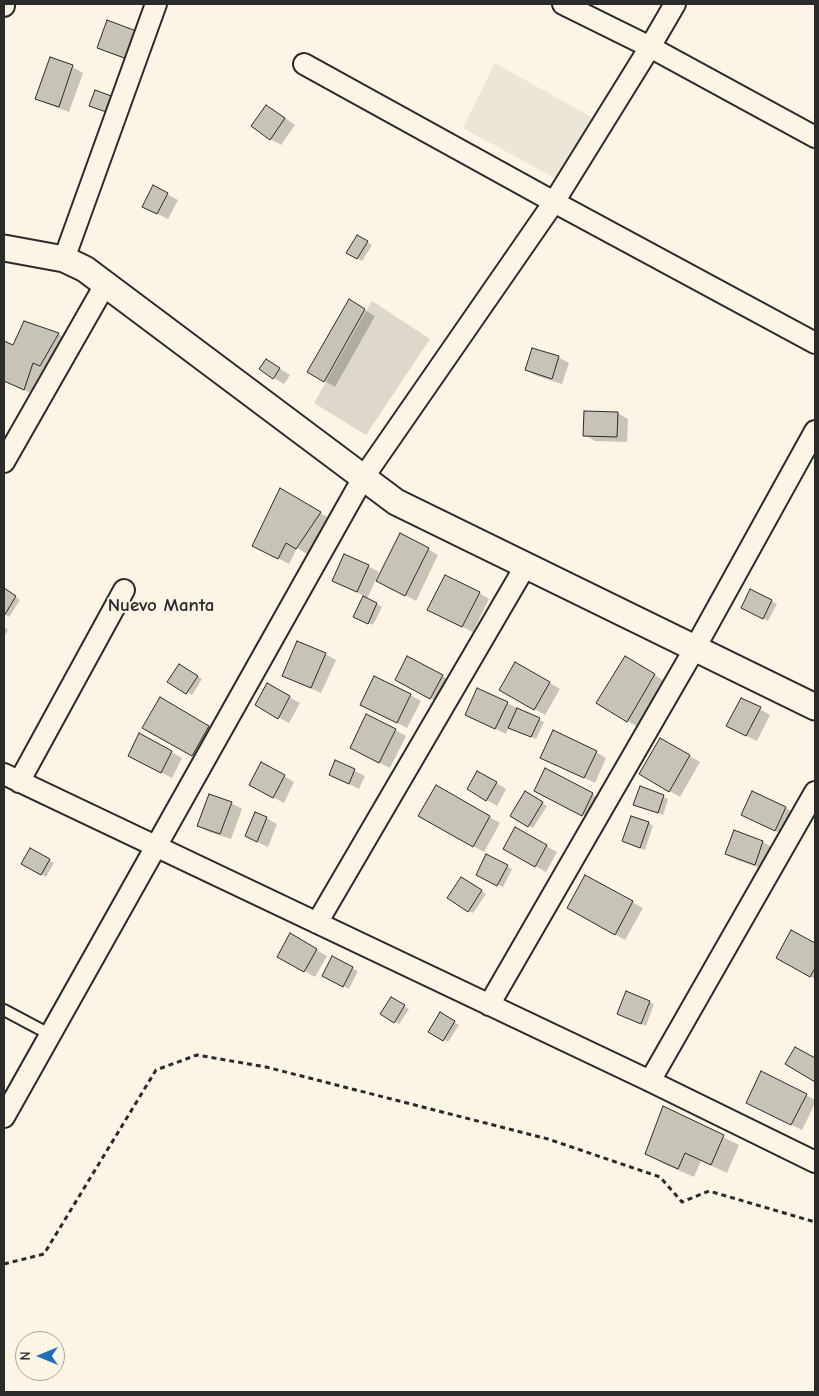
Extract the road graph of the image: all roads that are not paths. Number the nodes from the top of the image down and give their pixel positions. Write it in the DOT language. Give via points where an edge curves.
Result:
graph roads {
  1 [pos="156,4"];
  2 [pos="563,4"];
  3 [pos="675,4"];
  4 [pos="650,48"];
  5 [pos="304,64"];
  6 [pos="815,137"];
  7 [pos="554,202"];
  8 [pos="4,248"];
  9 [pos="64,259"];
  10 [pos="106,283"];
  11 [pos="815,343"];
  12 [pos="815,431"];
  13 [pos="4,462"];
  14 [pos="363,478"];
  15 [pos="526,565"];
  16 [pos="124,590"];
  17 [pos="695,648"];
  18 [pos="815,706"];
  19 [pos="12,778"];
  20 [pos="815,792"];
  21 [pos="156,847"];
  22 [pos="317,923"];
  23 [pos="489,1005"];
  24 [pos="4,1010"];
  25 [pos="51,1035"];
  26 [pos="650,1081"];
  27 [pos="4,1117"];
  28 [pos="815,1162"];
  1 -- 9 [label="street"];
  2 -- 4 [label="street"];
  3 -- 4 [label="street"];
  4 -- 6 [label="street"];
  4 -- 7 [label="street"];
  5 -- 7 [label="street"];
  7 -- 11 [label="street"];
  7 -- 14 [label="street"];
  8 -- 9 [label="street"];
  9 -- 10 [label="street"];
  10 -- 13 [label="street"];
  10 -- 14 [label="street"];
  12 -- 17 [label="street"];
  14 -- 15 [label="street" via="396,502"];
  14 -- 21 [label="street"];
  15 -- 17 [label="street"];
  15 -- 22 [label="street"];
  16 -- 19 [label="street"];
  17 -- 18 [label="street"];
  17 -- 23 [label="street"];
  19 -- 21 [label="street"];
  20 -- 26 [label="street"];
  21 -- 22 [label="street"];
  21 -- 25 [label="street"];
  22 -- 23 [label="street"];
  23 -- 26 [label="street"];
  24 -- 25 [label="lane"];
  25 -- 27 [label="street"];
  26 -- 28 [label="street"];
}
